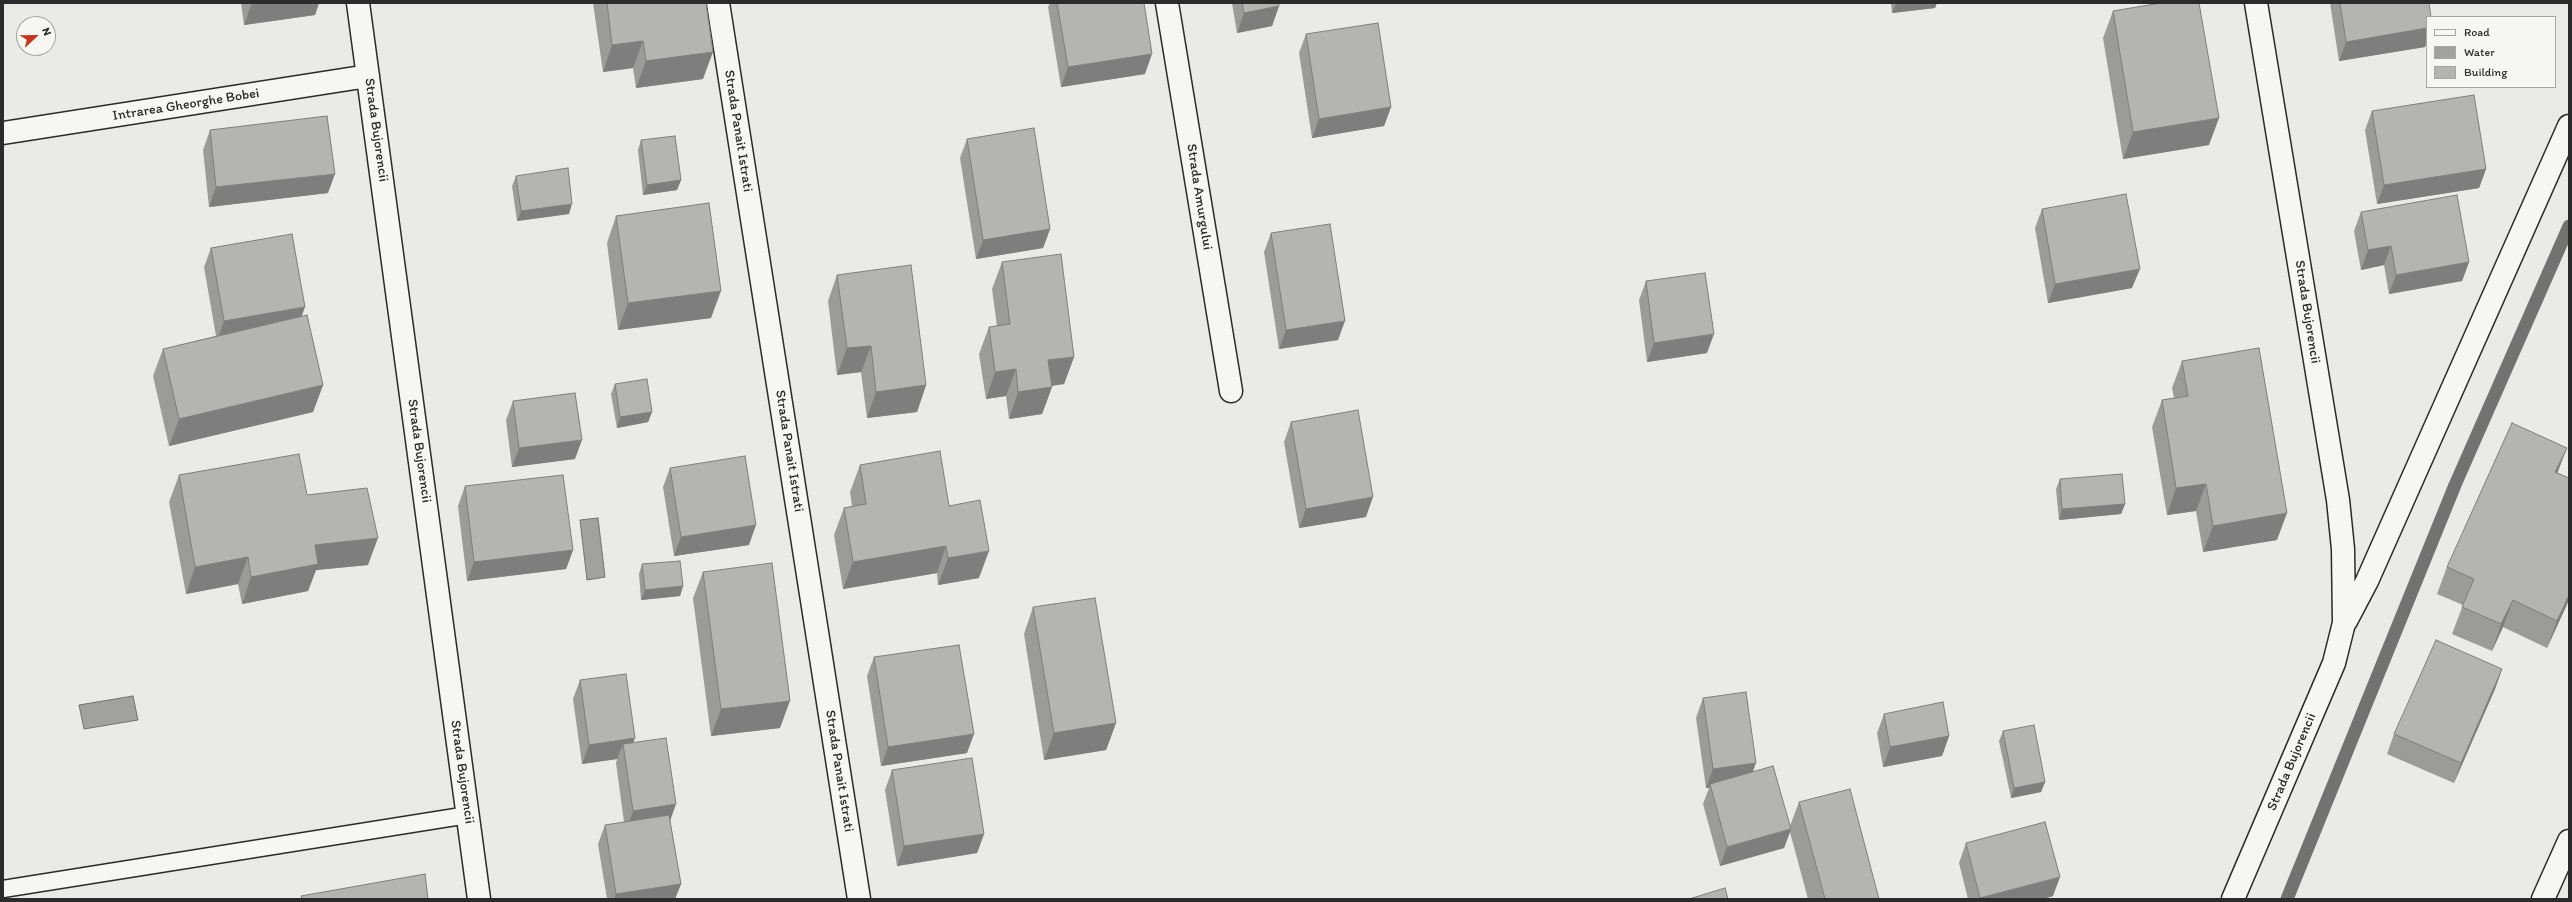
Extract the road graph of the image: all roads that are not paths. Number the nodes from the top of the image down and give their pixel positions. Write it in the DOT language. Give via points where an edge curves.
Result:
graph roads {
  1 [pos="358,3"];
  2 [pos="718,3"];
  3 [pos="1167,3"];
  4 [pos="2256,3"];
  5 [pos="368,76"];
  6 [pos="2569,126"];
  7 [pos="3,133"];
  8 [pos="1231,391"];
  9 [pos="2344,623"];
  10 [pos="468,815"];
  11 [pos="2569,841"];
  12 [pos="3,890"];
  13 [pos="479,899"];
  14 [pos="859,899"];
  15 [pos="2233,899"];
  16 [pos="2544,899"];
  1 -- 5 [label="street, Strada Bujorencii"];
  2 -- 14 [label="street, Strada Panait Istrati"];
  3 -- 8 [label="street, Strada Amurgului"];
  4 -- 9 [label="street, Strada Bujorencii" via="2338,500 2343,549"];
  5 -- 7 [label="street, Intrarea Gheorghe Bobei"];
  5 -- 10 [label="street, Strada Bujorencii"];
  6 -- 9 [label="street, Strada Bujorencii" via="2367,581"];
  9 -- 15 [label="street, Strada Bujorencii" via="2334,663"];
  10 -- 12 [label="lane"];
  10 -- 13 [label="street, Strada Bujorencii"];
  11 -- 16 [label="street"];
}
